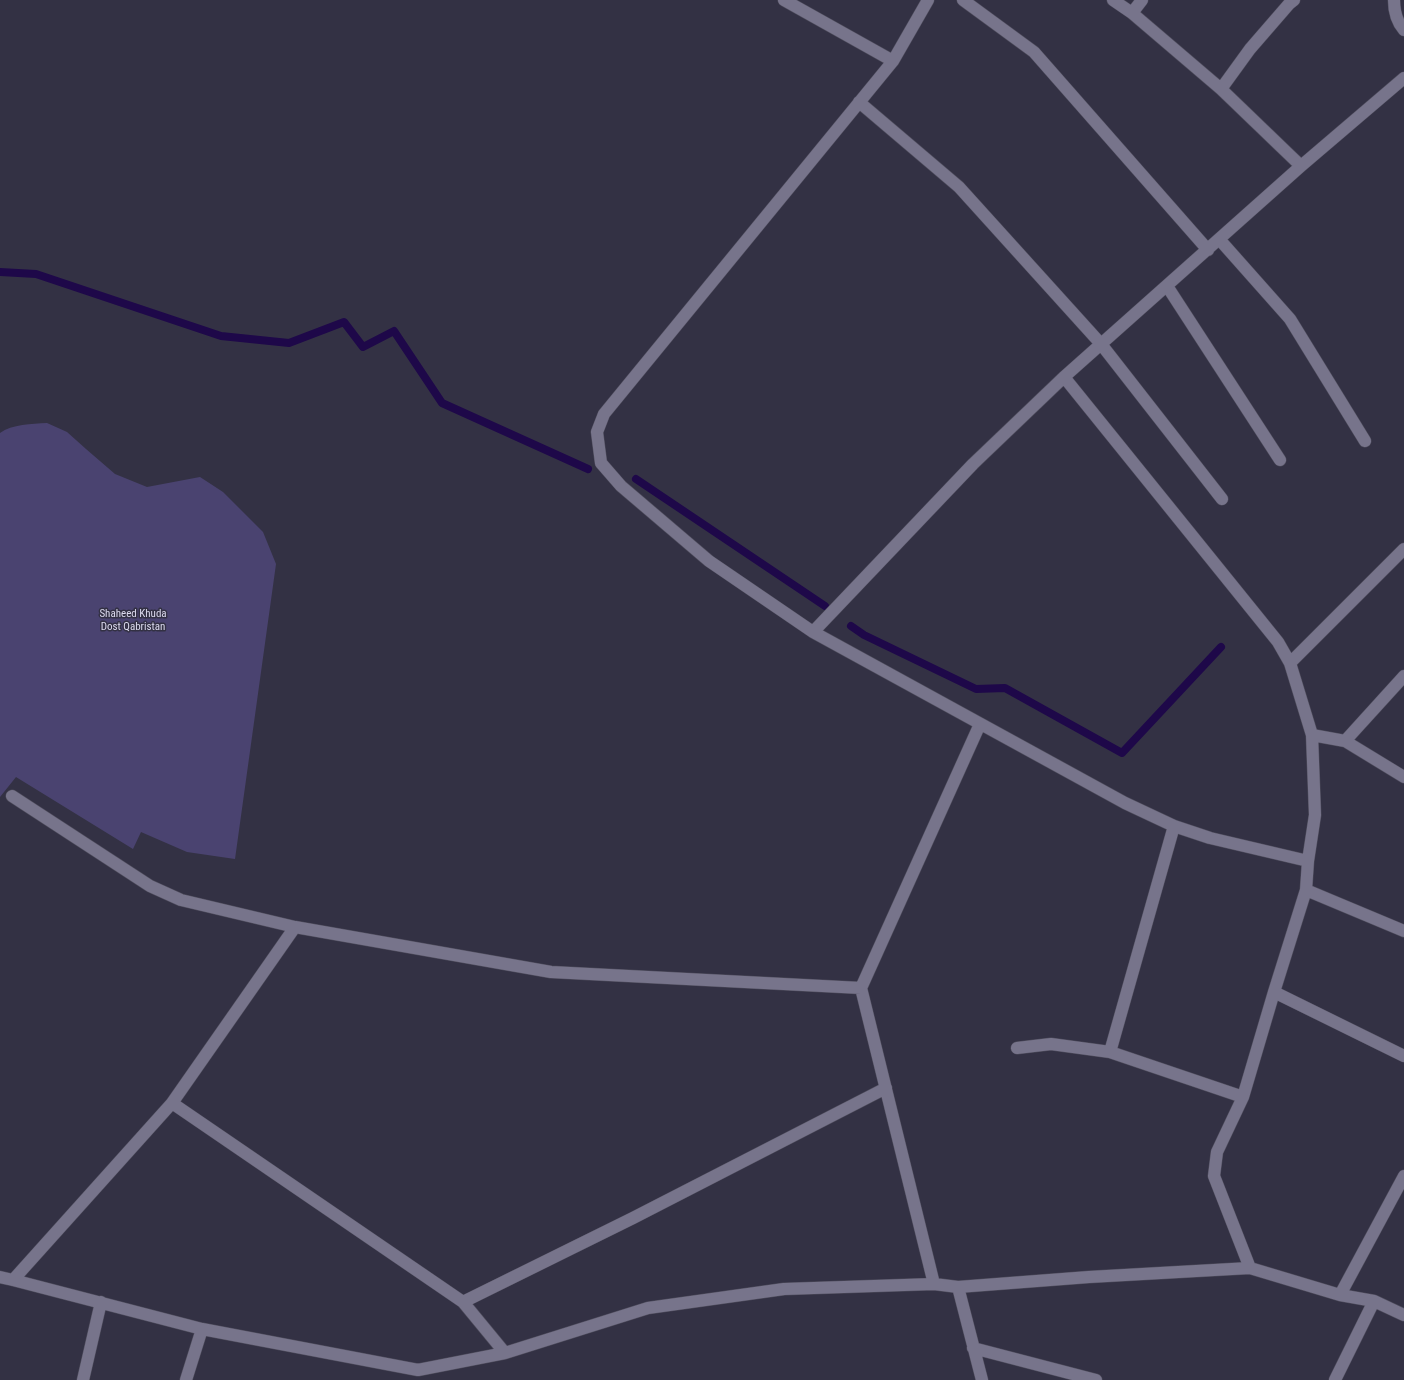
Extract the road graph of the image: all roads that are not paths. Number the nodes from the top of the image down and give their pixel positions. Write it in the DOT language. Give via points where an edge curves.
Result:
graph roads {
  1 [pos="784,0"];
  2 [pos="928,0"];
  3 [pos="962,0"];
  4 [pos="1114,0"];
  5 [pos="1142,0"];
  6 [pos="1294,0"];
  7 [pos="1394,0"];
  8 [pos="1132,12"];
  9 [pos="1404,30"];
  10 [pos="893,61"];
  11 [pos="1404,78"];
  12 [pos="1221,89"];
  13 [pos="859,102"];
  14 [pos="1302,166"];
  15 [pos="1220,239"];
  16 [pos="1208,250"];
  17 [pos="1166,286"];
  18 [pos="1101,344"];
  19 [pos="1064,377"];
  20 [pos="1365,441"];
  21 [pos="1280,460"];
  22 [pos="1222,499"];
  23 [pos="1404,549"];
  24 [pos="813,632"];
  25 [pos="1290,663"];
  26 [pos="1404,676"];
  27 [pos="980,724"];
  28 [pos="1312,735"];
  29 [pos="1346,741"];
  30 [pos="1404,777"];
  31 [pos="12,796"];
  32 [pos="1174,826"];
  33 [pos="1308,861"];
  34 [pos="1306,890"];
  35 [pos="295,927"];
  36 [pos="1404,931"];
  37 [pos="861,988"];
  38 [pos="1274,992"];
  39 [pos="1017,1048"];
  40 [pos="1110,1052"];
  41 [pos="1404,1056"];
  42 [pos="886,1088"];
  43 [pos="1243,1097"];
  44 [pos="172,1103"];
  45 [pos="1404,1176"];
  46 [pos="1250,1268"];
  47 [pos="0,1277"];
  48 [pos="13,1280"];
  49 [pos="934,1284"];
  50 [pos="958,1287"];
  51 [pos="1340,1295"];
  52 [pos="1374,1301"];
  53 [pos="101,1302"];
  54 [pos="463,1302"];
  55 [pos="1404,1315"];
  56 [pos="202,1329"];
  57 [pos="973,1348"];
  58 [pos="505,1353"];
  59 [pos="417,1375"];
  60 [pos="83,1380"];
  61 [pos="186,1380"];
  62 [pos="982,1380"];
  63 [pos="1096,1380"];
  64 [pos="1335,1380"];
  1 -- 10 [label="street"];
  2 -- 10 [label="street"];
  3 -- 16 [label="street" via="1034,52"];
  4 -- 8 [label="street"];
  5 -- 8 [label="street"];
  6 -- 12 [label="street" via="1250,50"];
  7 -- 9 [label="street" via="1400,26"];
  8 -- 12 [label="street"];
  10 -- 13 [label="street"];
  11 -- 14 [label="street"];
  12 -- 14 [label="street"];
  13 -- 18 [label="street" via="959,187"];
  13 -- 24 [label="street" via="604,414 597,432 601,463 621,486 709,561"];
  14 -- 15 [label="street"];
  15 -- 16 [label="street"];
  15 -- 20 [label="street" via="1290,319"];
  16 -- 17 [label="street"];
  17 -- 18 [label="street"];
  17 -- 21 [label="street"];
  18 -- 19 [label="street"];
  18 -- 22 [label="street"];
  19 -- 24 [label="street" via="972,464"];
  19 -- 25 [label="street" via="1278,642"];
  23 -- 25 [label="street"];
  24 -- 27 [label="street"];
  25 -- 28 [label="street"];
  26 -- 29 [label="street"];
  27 -- 32 [label="street"];
  27 -- 37 [label="street"];
  28 -- 29 [label="street"];
  28 -- 33 [label="street" via="1315,815"];
  29 -- 30 [label="street"];
  31 -- 35 [label="street" via="150,886 181,900"];
  32 -- 33 [label="street" via="1210,838"];
  32 -- 40 [label="street"];
  33 -- 34 [label="street"];
  34 -- 36 [label="street"];
  34 -- 38 [label="street"];
  35 -- 37 [label="street" via="551,972"];
  35 -- 44 [label="street"];
  37 -- 42 [label="street"];
  38 -- 41 [label="street"];
  38 -- 43 [label="street"];
  39 -- 40 [label="street" via="1051,1044"];
  40 -- 43 [label="street"];
  42 -- 49 [label="street"];
  42 -- 54 [label="street"];
  43 -- 46 [label="street" via="1218,1152 1214,1176"];
  44 -- 48 [label="street"];
  44 -- 54 [label="street"];
  45 -- 51 [label="street"];
  46 -- 50 [label="street"];
  46 -- 51 [label="street"];
  47 -- 48 [label="street"];
  48 -- 53 [label="street"];
  49 -- 50 [label="street"];
  49 -- 58 [label="street" via="784,1289 648,1308"];
  50 -- 57 [label="street"];
  51 -- 52 [label="street"];
  52 -- 55 [label="street"];
  52 -- 64 [label="street"];
  53 -- 56 [label="street"];
  53 -- 60 [label="street"];
  54 -- 58 [label="street"];
  56 -- 59 [label="street"];
  56 -- 61 [label="street"];
  57 -- 62 [label="street"];
  57 -- 63 [label="street"];
  58 -- 59 [label="street"];
}
